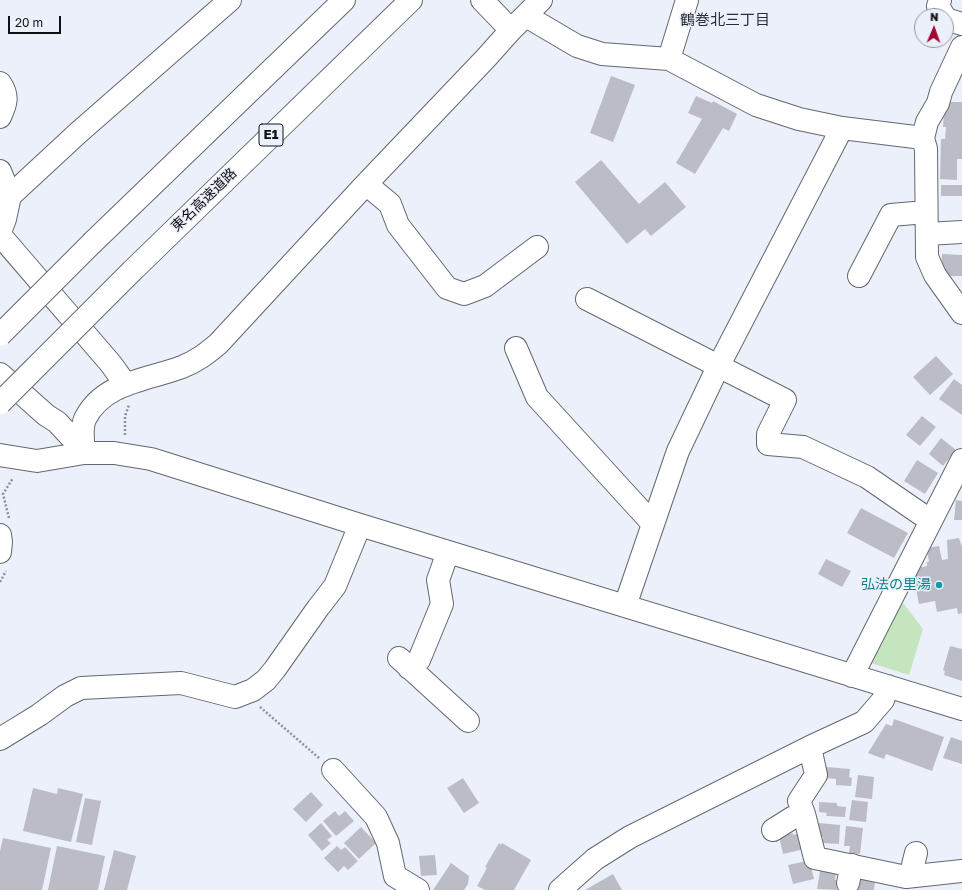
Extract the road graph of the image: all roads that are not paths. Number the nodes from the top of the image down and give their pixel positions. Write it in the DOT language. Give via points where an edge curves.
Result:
graph roads {
  1 [pos="230,0"];
  2 [pos="344,0"];
  3 [pos="411,0"];
  4 [pos="482,0"];
  5 [pos="541,0"];
  6 [pos="687,0"];
  7 [pos="518,23"];
  8 [pos="962,47"];
  9 [pos="669,60"];
  10 [pos="0,83"];
  11 [pos="0,117"];
  12 [pos="842,128"];
  13 [pos="923,138"];
  14 [pos="0,171"];
  15 [pos="366,184"];
  16 [pos="10,196"];
  17 [pos="926,212"];
  18 [pos="0,232"];
  19 [pos="962,232"];
  20 [pos="926,234"];
  21 [pos="0,235"];
  22 [pos="538,247"];
  23 [pos="859,276"];
  24 [pos="587,299"];
  25 [pos="962,314"];
  26 [pos="0,335"];
  27 [pos="516,348"];
  28 [pos="718,367"];
  29 [pos="0,374"];
  30 [pos="128,393"];
  31 [pos="0,403"];
  32 [pos="70,436"];
  33 [pos="84,453"];
  34 [pos="1,457"];
  35 [pos="962,460"];
  36 [pos="931,521"];
  37 [pos="654,524"];
  38 [pos="360,525"];
  39 [pos="0,535"];
  40 [pos="0,552"];
  41 [pos="448,552"];
  42 [pos="625,606"];
  43 [pos="852,676"];
  44 [pos="888,686"];
  45 [pos="962,709"];
  46 [pos="468,721"];
  47 [pos="0,739"];
  48 [pos="810,747"];
  49 [pos="333,770"];
  50 [pos="804,814"];
  51 [pos="773,830"];
  52 [pos="916,853"];
  53 [pos="962,871"];
  54 [pos="914,876"];
  55 [pos="418,890"];
  56 [pos="560,890"];
  1 -- 16 [label="main road"];
  2 -- 26 [label="main road, bridge"];
  3 -- 31 [label="main road, 東名高速道路 / E1, bridge" via="132,270"];
  4 -- 7 [label="main road"];
  5 -- 7 [label="main road"];
  6 -- 9 [label="main road"];
  7 -- 9 [label="main road" via="602,54"];
  7 -- 15 [label="main road"];
  8 -- 13 [label="main road" via="938,103 926,122"];
  9 -- 12 [label="main road" via="756,105 799,119"];
  10 -- 11 [label="main road" via="7,95"];
  12 -- 13 [label="main road"];
  12 -- 28 [label="main road"];
  13 -- 17 [label="main road" via="926,150"];
  14 -- 16 [label="main road"];
  15 -- 22 [label="main road" via="390,204 398,225 447,288 464,294 485,286"];
  15 -- 30 [label="main road" via="218,344 202,358 148,376"];
  16 -- 18 [label="main road"];
  17 -- 20 [label="main road"];
  17 -- 23 [label="main road" via="891,215"];
  19 -- 20 [label="main road"];
  20 -- 25 [label="main road" via="927,257 935,275"];
  21 -- 30 [label="main road" via="111,364"];
  24 -- 28 [label="main road"];
  27 -- 37 [label="main road" via="537,398"];
  28 -- 36 [label="main road" via="784,400 768,434 768,444 803,447 867,477"];
  28 -- 37 [label="main road" via="678,451"];
  29 -- 32 [label="main road"];
  30 -- 33 [label="main road" via="108,393 96,402 84,420"];
  33 -- 34 [label="main road" via="37,461"];
  33 -- 38 [label="main road" via="114,453 152,459"];
  35 -- 36 [label="main road"];
  36 -- 43 [label="main road"];
  37 -- 42 [label="main road"];
  38 -- 41 [label="main road"];
  38 -- 47 [label="main road" via="336,586 266,680 253,690 235,697 181,683 82,688 65,696"];
  39 -- 40 [label="main road"];
  41 -- 42 [label="main road"];
  41 -- 46 [label="main road" via="438,580 442,604 419,660 404,663"];
  42 -- 43 [label="main road"];
  43 -- 44 [label="main road"];
  44 -- 45 [label="main road"];
  44 -- 48 [label="main road" via="883,700 864,722"];
  48 -- 50 [label="main road" via="816,775 799,801"];
  48 -- 56 [label="main road" via="630,837 595,859"];
  49 -- 55 [label="main road" via="376,817 388,843 395,876"];
  50 -- 51 [label="main road"];
  50 -- 54 [label="main road" via="815,858 850,874"];
  52 -- 54 [label="main road"];
  53 -- 54 [label="main road"];
}
